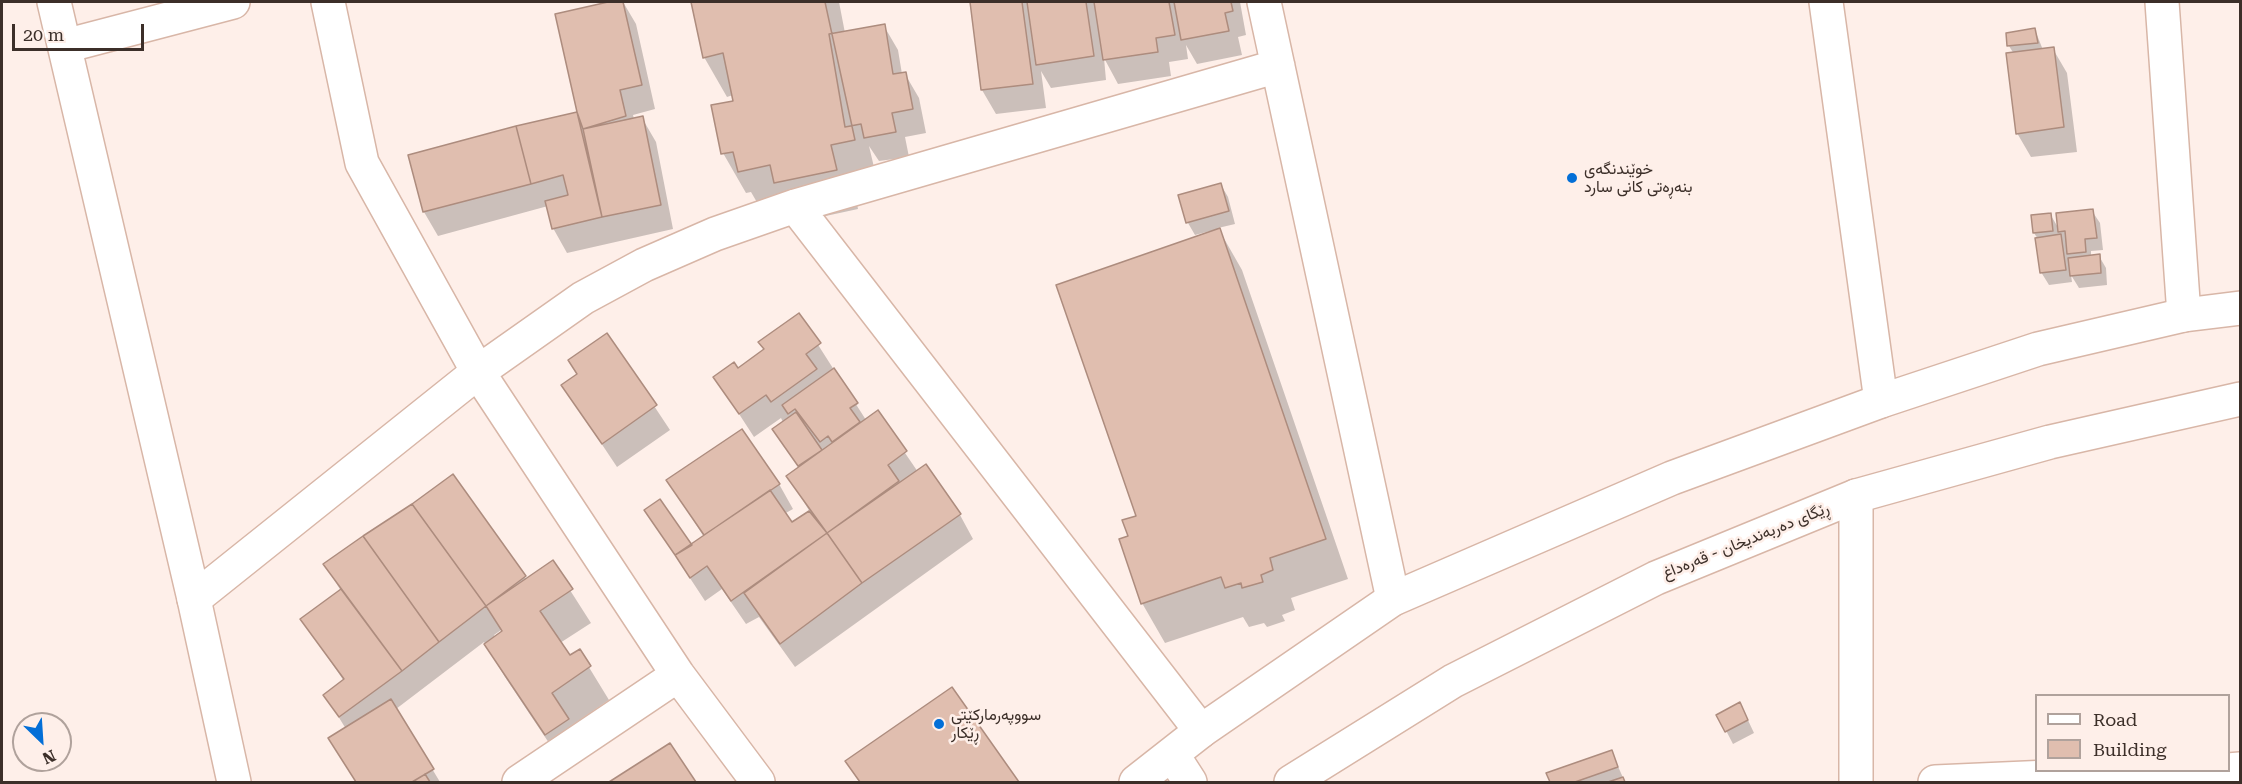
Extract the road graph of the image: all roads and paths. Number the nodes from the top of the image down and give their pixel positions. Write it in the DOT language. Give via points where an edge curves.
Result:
graph roads {
  1 [pos="54,2"];
  2 [pos="233,2"];
  3 [pos="328,2"];
  4 [pos="1264,2"];
  5 [pos="1826,2"];
  6 [pos="2162,2"];
  7 [pos="65,46"];
  8 [pos="1278,66"];
  9 [pos="795,206"];
  10 [pos="2241,308"];
  11 [pos="2184,315"];
  12 [pos="478,372"];
  13 [pos="2241,399"];
  14 [pos="1881,401"];
  15 [pos="1856,496"];
  16 [pos="194,599"];
  17 [pos="1394,599"];
  18 [pos="678,675"];
  19 [pos="1201,731"];
  20 [pos="1172,754"];
  21 [pos="2184,772"];
  22 [pos="234,783"];
  23 [pos="519,783"];
  24 [pos="758,783"];
  25 [pos="1136,783"];
  26 [pos="1190,783"];
  27 [pos="1291,783"];
  28 [pos="1856,783"];
  29 [pos="1935,783"];
  1 -- 7 [label="street"];
  2 -- 7 [label="street"];
  3 -- 12 [label="street" via="362,163"];
  4 -- 8 [label="street"];
  5 -- 14 [label="street"];
  6 -- 11 [label="street"];
  7 -- 16 [label="street"];
  8 -- 9 [label="street"];
  8 -- 17 [label="street"];
  9 -- 12 [label="street" via="715,234 644,265 583,298"];
  9 -- 19 [label="street"];
  10 -- 11 [label="street"];
  11 -- 14 [label="street" via="2038,349"];
  12 -- 16 [label="street"];
  12 -- 18 [label="street"];
  13 -- 15 [label="street, ڕێگای دەربەندیخان - قەرەداغ" via="2050,442"];
  14 -- 17 [label="street" via="1672,478"];
  15 -- 27 [label="street, ڕێگای دەربەندیخان - قەرەداغ" via="1656,578 1485,664"];
  15 -- 28 [label="street"];
  16 -- 22 [label="street"];
  17 -- 19 [label="street"];
  18 -- 23 [label="street"];
  18 -- 24 [label="street"];
  19 -- 20 [label="street"];
  20 -- 25 [label="street"];
  20 -- 26 [label="street"];
  21 -- 29 [label="street"];
}
